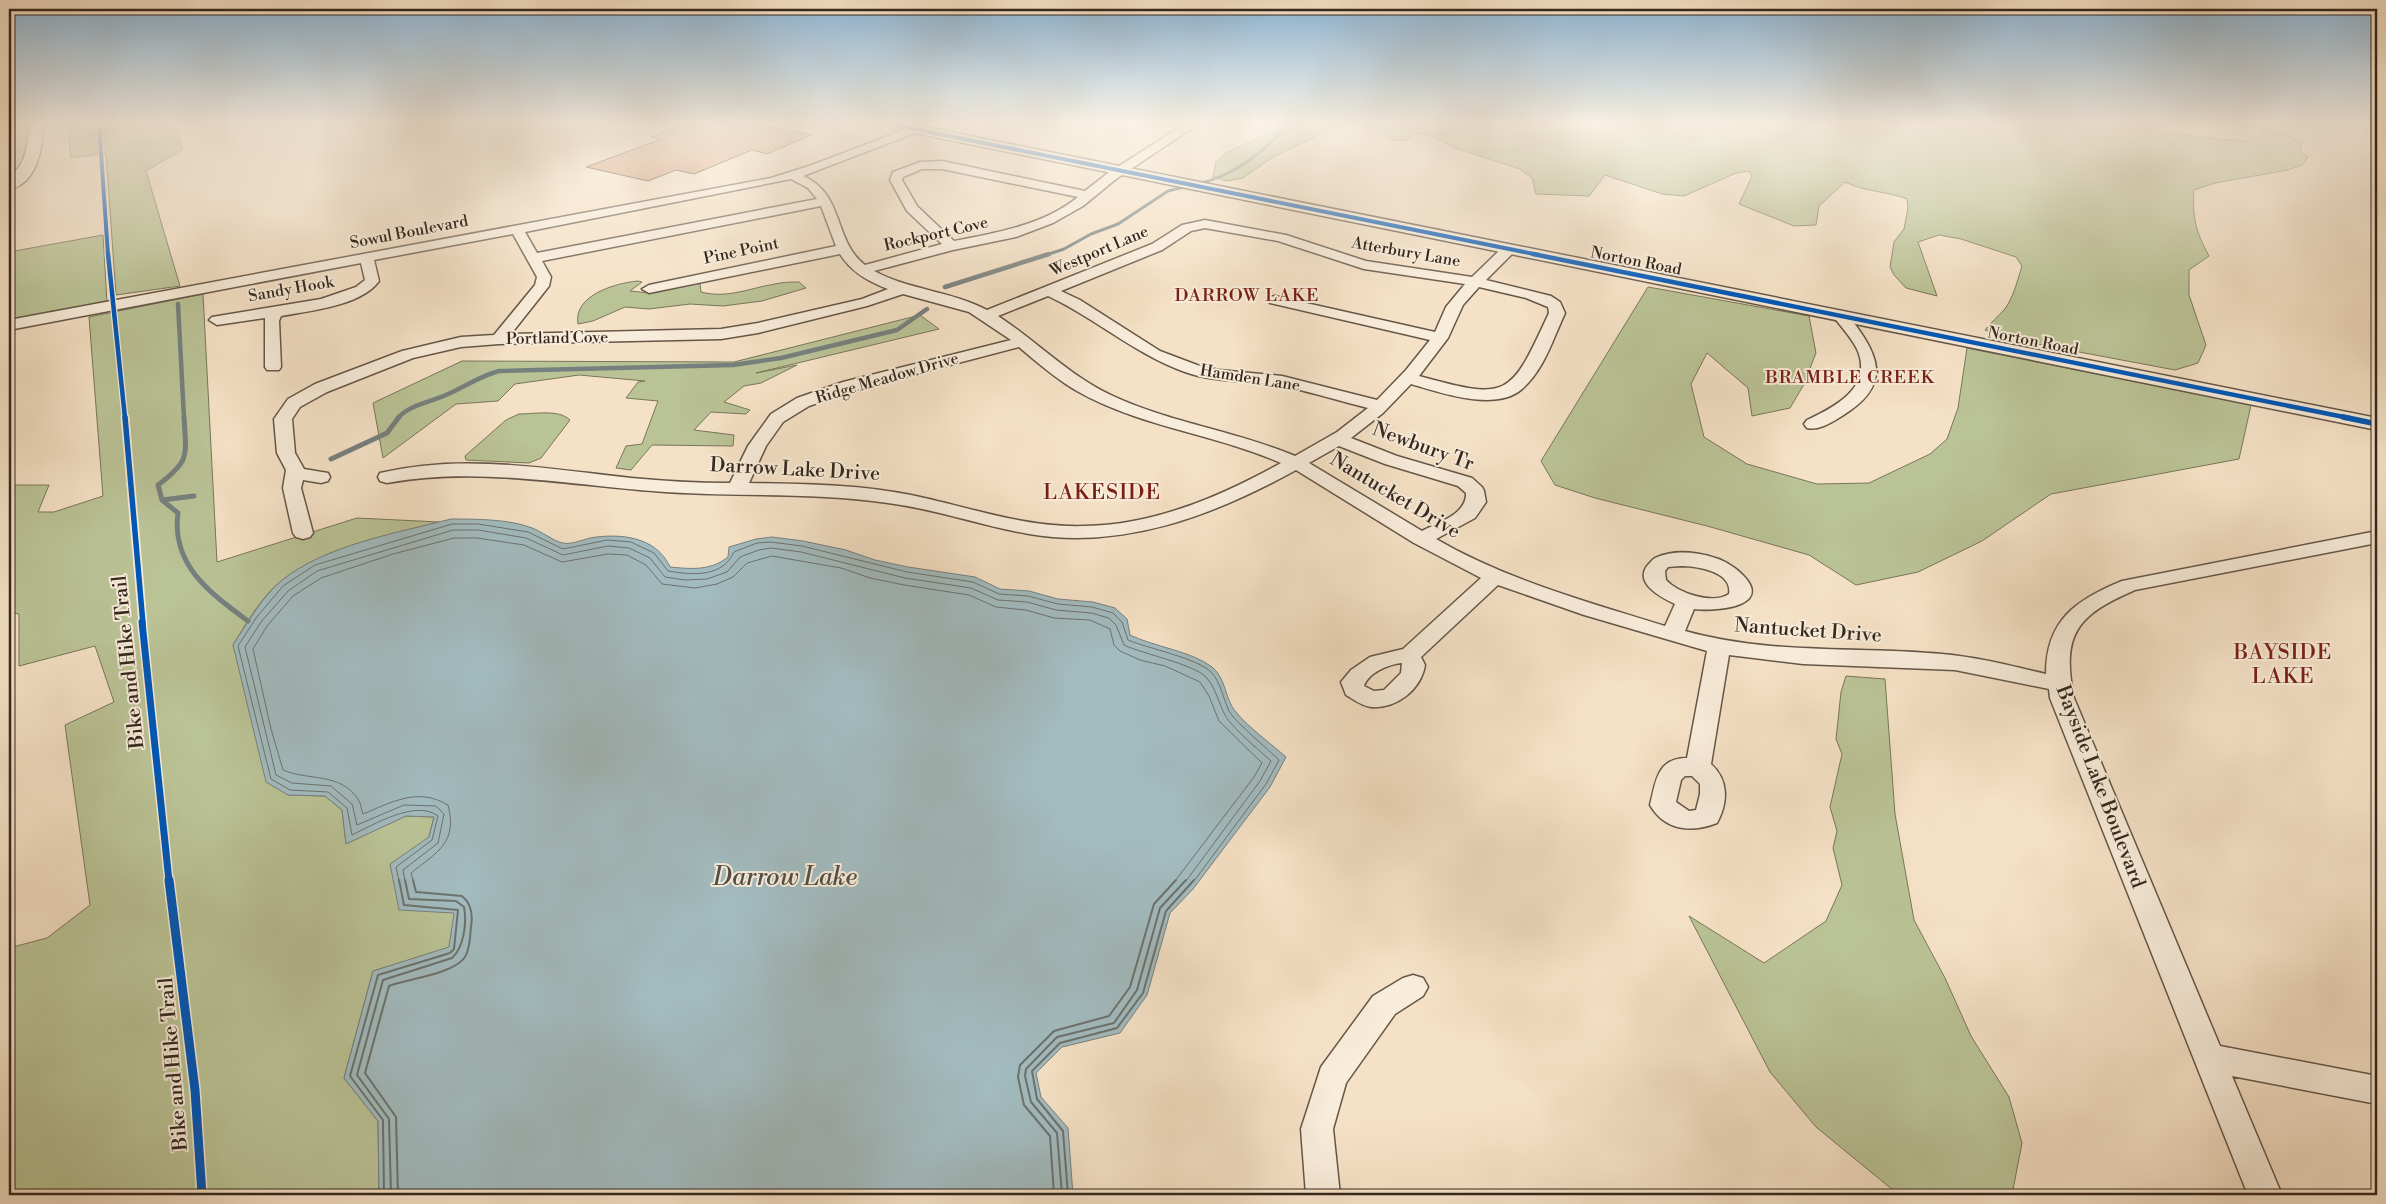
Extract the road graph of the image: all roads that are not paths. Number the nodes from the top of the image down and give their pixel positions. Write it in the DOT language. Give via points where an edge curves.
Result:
graph roads {
  1 [pos="771,180"];
  2 [pos="800,180"];
  3 [pos="896,180"];
  4 [pos="1014,180"];
  5 [pos="1108,180"];
  6 [pos="1170,180"];
  7 [pos="1089,196"];
  8 [pos="824,202"];
  9 [pos="1225,226"];
  10 [pos="517,229"];
  11 [pos="951,246"];
  12 [pos="842,249"];
  13 [pos="1509,249"];
  14 [pos="367,258"];
  15 [pos="534,258"];
  16 [pos="862,270"];
  17 [pos="1476,282"];
  18 [pos="902,289"];
  19 [pos="648,290"];
  20 [pos="1049,291"];
  21 [pos="1275,300"];
  22 [pos="275,310"];
  23 [pos="986,315"];
  24 [pos="1842,317"];
  25 [pos="217,320"];
  26 [pos="9,325"];
  27 [pos="1440,338"];
  28 [pos="499,339"];
  29 [pos="1021,342"];
  30 [pos="273,367"];
  31 [pos="1406,378"];
  32 [pos="1380,406"];
  33 [pos="1813,424"];
  34 [pos="2377,424"];
  35 [pos="1338,439"];
  36 [pos="1295,463"];
  37 [pos="295,474"];
  38 [pos="388,476"];
  39 [pos="321,477"];
  40 [pos="736,488"];
  41 [pos="303,533"];
  42 [pos="1422,540"];
  43 [pos="2374,540"];
  44 [pos="1494,577"];
  45 [pos="1688,601"];
  46 [pos="1672,635"];
  47 [pos="1720,647"];
  48 [pos="1409,656"];
  49 [pos="2058,684"];
  50 [pos="1698,767"];
  51 [pos="1413,987"];
  52 [pos="2210,1058"];
  53 [pos="2377,1090"];
  54 [pos="1322,1195"];
  55 [pos="2265,1195"];
  1 -- 10 [label="street, Sowul Boulevard"];
  2 -- 8 [label="street, Nantucket Drive" via="816,189"];
  3 -- 11 [label="street" via="912,208"];
  4 -- 7 [label="street"];
  5 -- 7 [label="street, Rockport Cove"];
  6 -- 13 [label="street, Norton Road"];
  7 -- 11 [label="street, Rockport Cove" via="1031,227"];
  8 -- 12 [label="street, Nantucket Drive"];
  8 -- 15 [label="street"];
  9 -- 17 [label="street, Atterbury Lane" via="1302,244 1364,265"];
  9 -- 20 [label="street, Westport Lane" via="1192,226 1142,255"];
  10 -- 14 [label="street, Sowul Boulevard"];
  10 -- 15 [label="street"];
  11 -- 16 [label="street, Rockport Cove"];
  12 -- 16 [label="street, Nantucket Drive"];
  12 -- 19 [label="street, Pine Point"];
  13 -- 17 [label="street, Darrow Lake Drive"];
  13 -- 24 [label="street, Norton Road"];
  14 -- 22 [label="street, Sandy Hook" via="373,278 370,285 358,292 322,304"];
  14 -- 26 [label="street, Sowul Boulevard"];
  15 -- 28 [label="street" via="542,273 542,286"];
  16 -- 18 [label="street, Nantucket Drive"];
  17 -- 27 [label="street, Darrow Lake Drive" via="1449,315"];
  17 -- 31 [label="street, Atterbury Lane" via="1552,302 1557,313 1535,361 1510,390 1498,394 1480,395"];
  18 -- 23 [label="street, Nantucket Drive" via="956,303"];
  18 -- 28 [label="street, Portland Cove" via="867,302 727,333"];
  20 -- 23 [label="street, Westport Lane"];
  20 -- 32 [label="street, Hamden Lane" via="1075,303 1154,354 1192,369 1218,375 1282,381"];
  21 -- 27 [label="street"];
  22 -- 25 [label="street, Sandy Hook"];
  22 -- 30 [label="street" via="271,321"];
  23 -- 29 [label="street, Nantucket Drive"];
  24 -- 33 [label="street" via="1868,358 1869,376 1852,402"];
  24 -- 34 [label="street, Norton Road"];
  27 -- 31 [label="street, Darrow Lake Drive"];
  28 -- 37 [label="street, Portland Cove" via="461,342 408,354 302,398 289,408 283,419 286,453"];
  29 -- 36 [label="street, Nantucket Drive" via="1062,375 1100,397 1154,417 1238,440"];
  29 -- 40 [label="street, Ridge Meadow Drive" via="849,386 803,402 777,418 757,446"];
  31 -- 32 [label="street, Darrow Lake Drive"];
  32 -- 35 [label="street, Darrow Lake Drive"];
  35 -- 36 [label="street, Darrow Lake Drive"];
  35 -- 42 [label="street, Newbury Tr" via="1391,460 1465,482 1475,491 1476,502 1468,514"];
  36 -- 40 [label="street, Darrow Lake Drive" via="1253,487 1196,511 1110,531 1054,532 1014,526 921,502 888,497 822,490"];
  36 -- 42 [label="street, Nantucket Drive"];
  37 -- 39 [label="street"];
  37 -- 41 [label="street" via="292,488"];
  38 -- 40 [label="street, Darrow Lake Drive" via="440,469 493,470 696,488"];
  42 -- 44 [label="street, Nantucket Drive"];
  43 -- 49 [label="street, Bayside Lake Boulevard" via="2147,580 2102,595 2080,611 2063,634"];
  44 -- 46 [label="street, Nantucket Drive"];
  44 -- 48 [label="street"];
  45 -- 46 [label="street"];
  46 -- 47 [label="street, Nantucket Drive"];
  47 -- 49 [label="street, Nantucket Drive" via="1767,655 1939,661"];
  47 -- 50 [label="street"];
  49 -- 52 [label="street, Bayside Lake Boulevard"];
  51 -- 54 [label="street" via="1384,1006 1332,1076 1317,1129"];
  52 -- 53 [label="street"];
  52 -- 55 [label="street, Bayside Lake Boulevard"];
}
